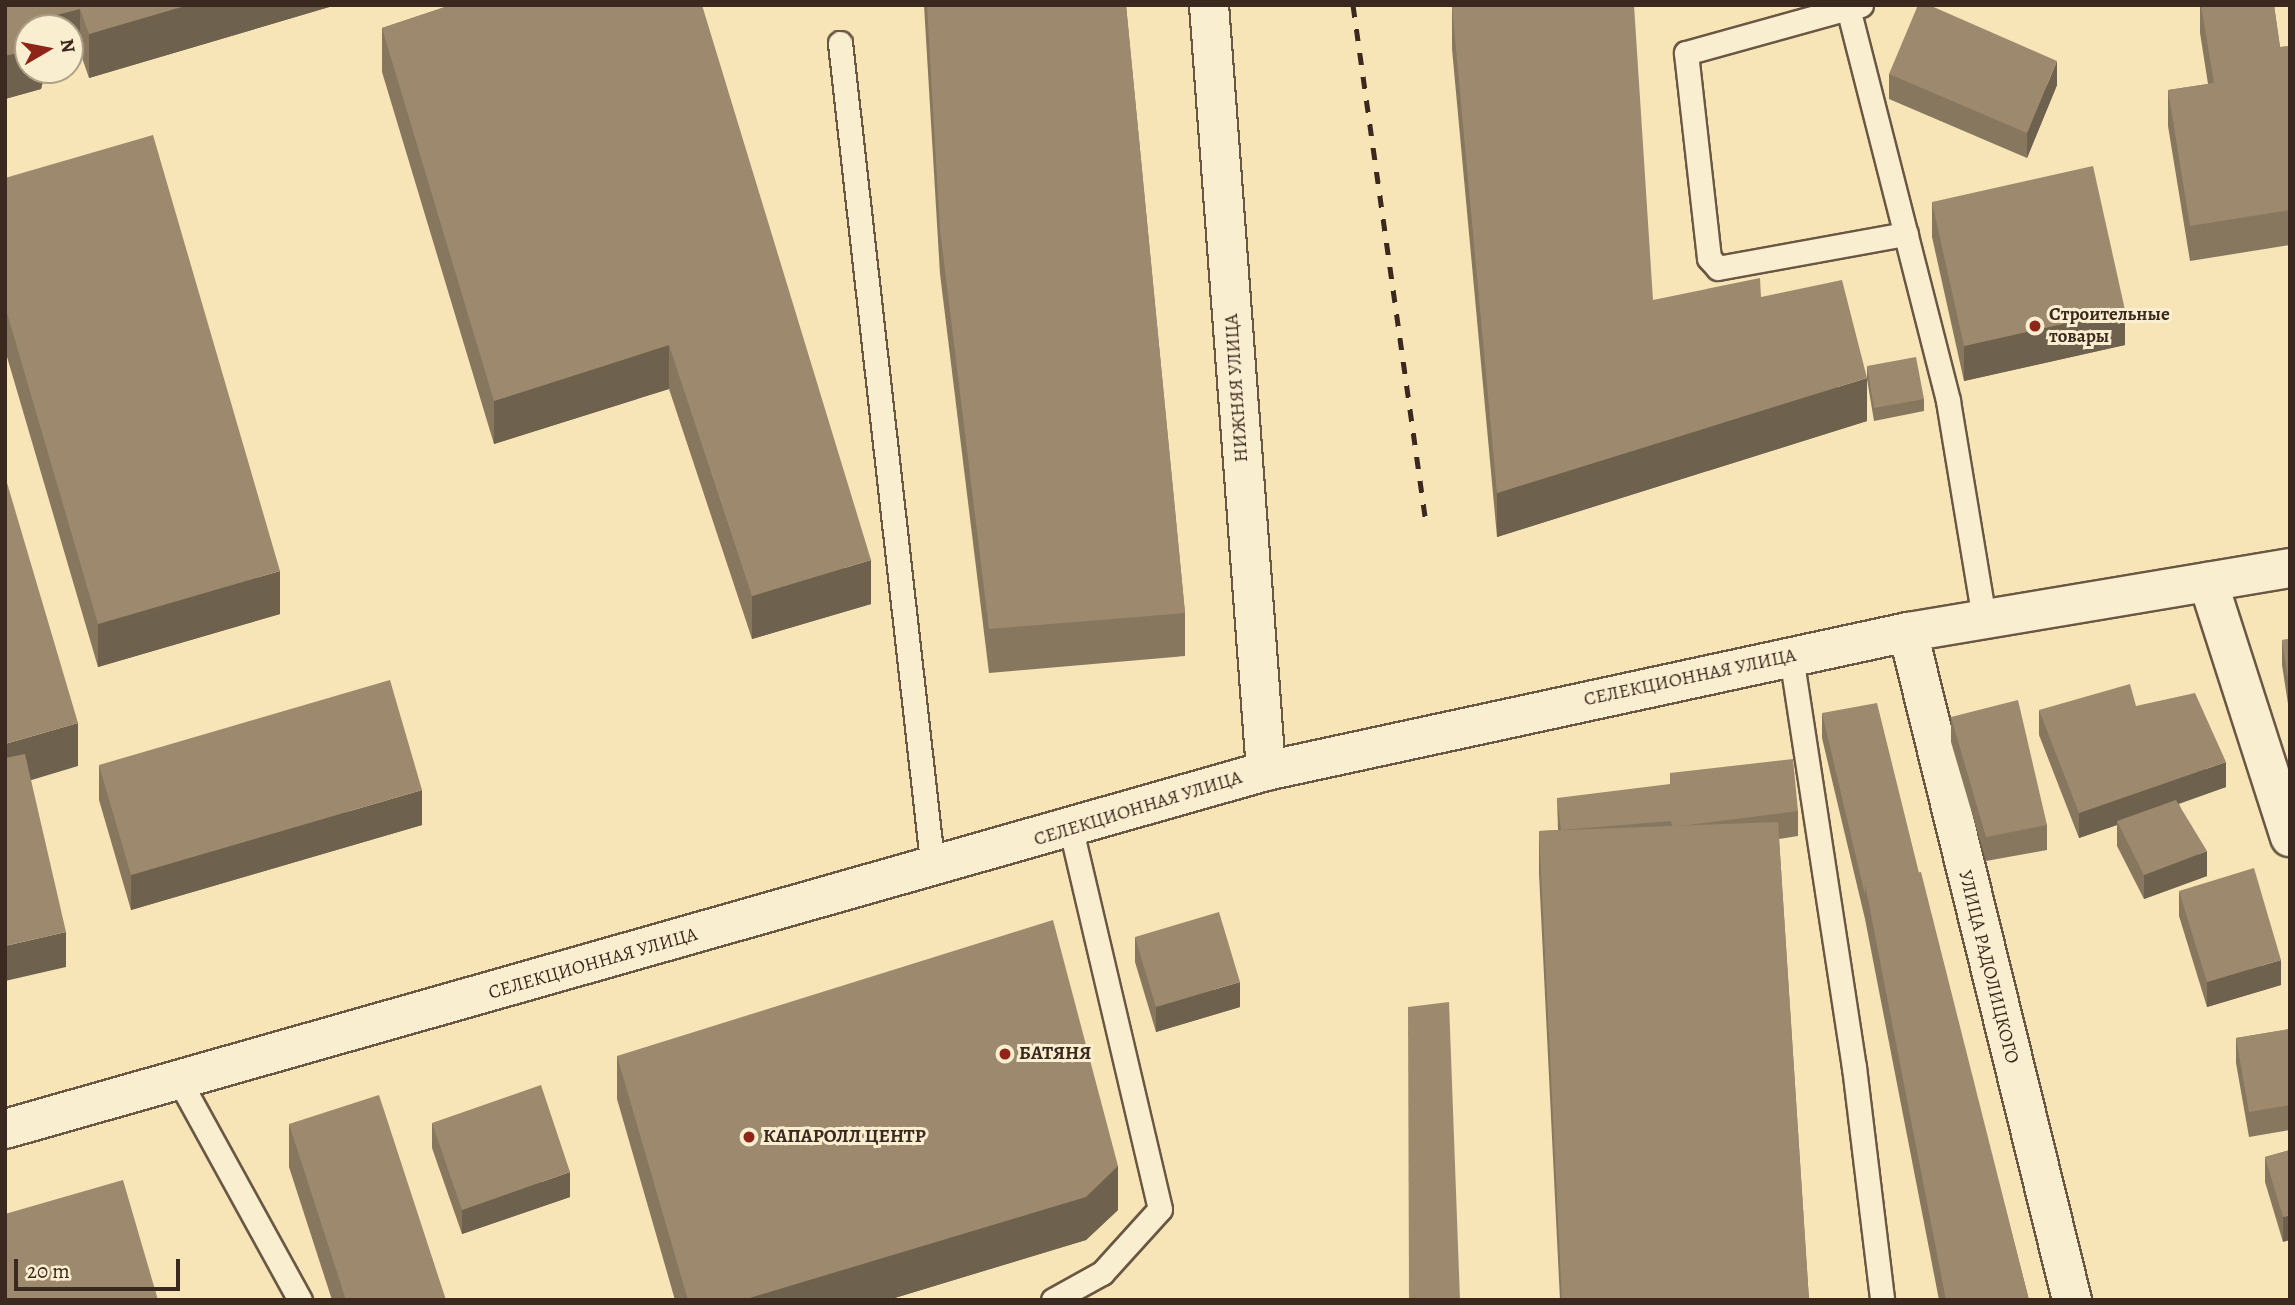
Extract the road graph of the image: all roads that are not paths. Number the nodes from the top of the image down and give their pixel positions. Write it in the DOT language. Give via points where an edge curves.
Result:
graph roads {
  1 [pos="1209,5"];
  2 [pos="1855,6"];
  3 [pos="840,43"];
  4 [pos="1906,234"];
  5 [pos="2290,568"];
  6 [pos="2208,582"];
  7 [pos="1984,618"];
  8 [pos="1909,632"];
  9 [pos="1791,656"];
  10 [pos="1266,771"];
  11 [pos="1071,829"];
  12 [pos="2290,837"];
  13 [pos="933,869"];
  14 [pos="179,1080"];
  15 [pos="5,1129"];
  16 [pos="300,1300"];
  17 [pos="1052,1300"];
  18 [pos="1882,1300"];
  19 [pos="2072,1300"];
  1 -- 10 [label="street, НИЖНЯЯ УЛИЦА"];
  2 -- 4 [label="lane"];
  2 -- 4 [label="lane" via="1686,54 1709,258 1718,268"];
  3 -- 13 [label="lane"];
  4 -- 7 [label="lane" via="1948,401"];
  5 -- 6 [label="street, СЕЛЕКЦИОННАЯ УЛИЦА"];
  6 -- 7 [label="street, СЕЛЕКЦИОННАЯ УЛИЦА"];
  6 -- 12 [label="street"];
  7 -- 8 [label="street, СЕЛЕКЦИОННАЯ УЛИЦА"];
  8 -- 9 [label="street, СЕЛЕКЦИОННАЯ УЛИЦА"];
  8 -- 19 [label="street, УЛИЦА РАДОЛИЦКОГО"];
  9 -- 10 [label="street, СЕЛЕКЦИОННАЯ УЛИЦА"];
  9 -- 18 [label="lane" via="1835,930"];
  10 -- 11 [label="street, СЕЛЕКЦИОННАЯ УЛИЦА"];
  11 -- 13 [label="street, СЕЛЕКЦИОННАЯ УЛИЦА"];
  11 -- 17 [label="lane" via="1160,1209 1102,1273"];
  13 -- 14 [label="street, СЕЛЕКЦИОННАЯ УЛИЦА"];
  14 -- 15 [label="street, СЕЛЕКЦИОННАЯ УЛИЦА"];
  14 -- 16 [label="lane"];
}
